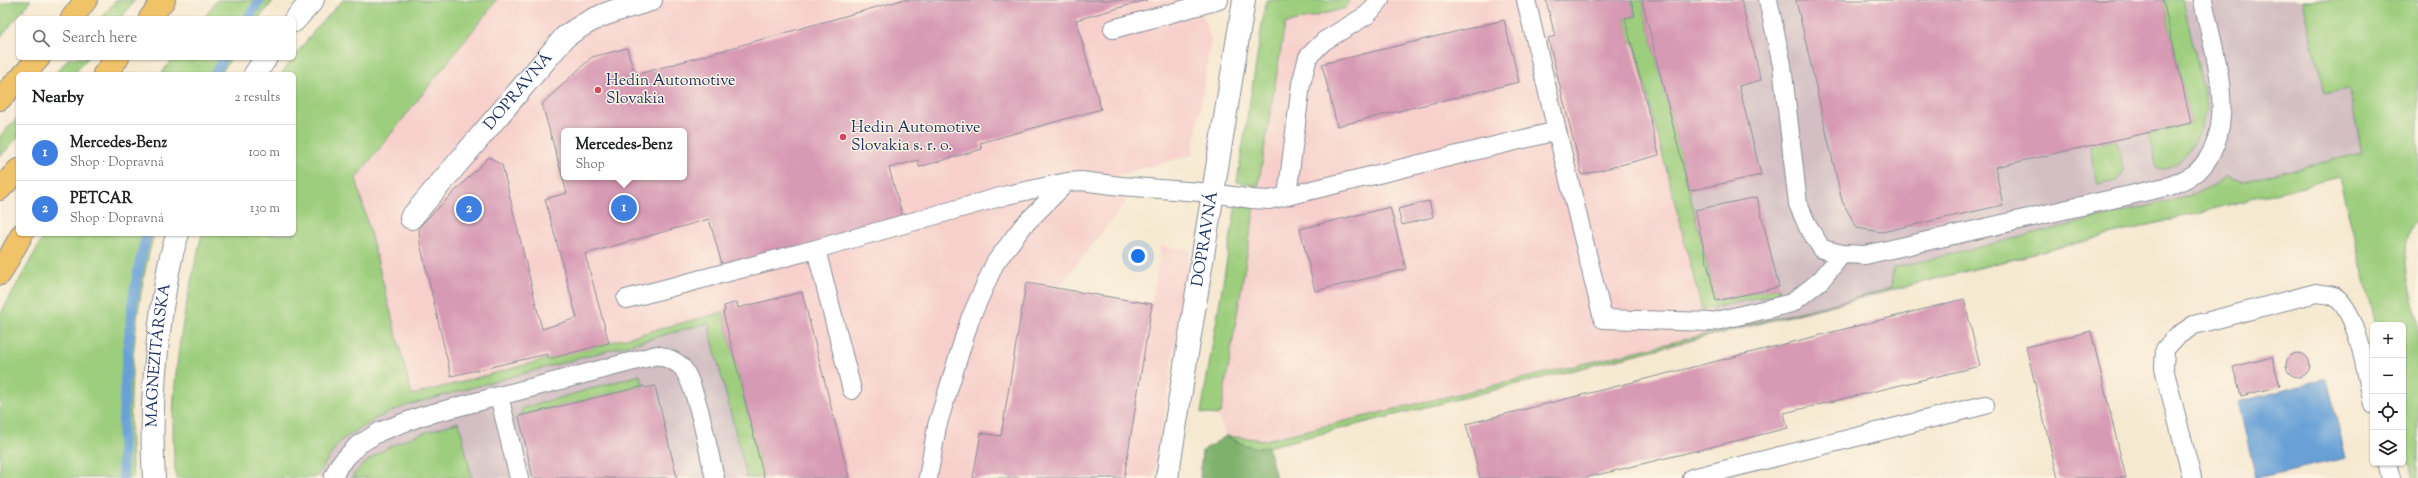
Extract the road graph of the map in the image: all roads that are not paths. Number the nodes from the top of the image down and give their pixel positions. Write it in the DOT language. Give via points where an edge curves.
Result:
graph roads {
  1 [pos="86,0"];
  2 [pos="164,0"];
  3 [pos="313,0"];
  4 [pos="651,0"];
  5 [pos="1219,0"];
  6 [pos="1244,0"];
  7 [pos="1380,0"];
  8 [pos="1526,0"];
  9 [pos="1768,0"];
  10 [pos="2203,0"];
  11 [pos="74,16"];
  12 [pos="152,16"];
  13 [pos="296,19"];
  14 [pos="1113,29"];
  15 [pos="37,60"];
  16 [pos="116,60"];
  17 [pos="122,60"];
  18 [pos="265,60"];
  19 [pos="26,72"];
  20 [pos="106,72"];
  21 [pos="115,72"];
  22 [pos="256,72"];
  23 [pos="16,82"];
  24 [pos="0,100"];
  25 [pos="1557,131"];
  26 [pos="16,172"];
  27 [pos="1067,182"];
  28 [pos="0,189"];
  29 [pos="1213,193"];
  30 [pos="1287,196"];
  31 [pos="411,218"];
  32 [pos="21,236"];
  33 [pos="178,236"];
  34 [pos="816,249"];
  35 [pos="1842,254"];
  36 [pos="0,274"];
  37 [pos="626,299"];
  38 [pos="852,390"];
  39 [pos="2371,394"];
  40 [pos="499,396"];
  41 [pos="1985,405"];
  42 [pos="2388,466"];
  43 [pos="154,478"];
  44 [pos="333,478"];
  45 [pos="519,478"];
  46 [pos="715,478"];
  47 [pos="928,478"];
  48 [pos="1167,478"];
  49 [pos="1692,478"];
  50 [pos="2192,478"];
  51 [pos="2391,478"];
  1 -- 11 [label="highway"];
  2 -- 12 [label="highway"];
  3 -- 13 [label="street"];
  4 -- 31 [label="street, DOPRAVNÁ" via="601,14 565,37"];
  5 -- 14 [label="lane"];
  6 -- 29 [label="street, DOPRAVNÁ"];
  7 -- 30 [label="lane" via="1367,14 1324,41 1308,57 1301,84"];
  8 -- 25 [label="lane"];
  9 -- 35 [label="lane" via="1782,65 1798,204 1822,249"];
  10 -- 35 [label="lane" via="2223,100 2220,125 2211,155 2196,173 2170,186 1865,255"];
  15 -- 19 [label="highway"];
  16 -- 20 [label="highway"];
  17 -- 21 [label="highway"];
  18 -- 22 [label="street"];
  23 -- 24 [label="highway"];
  25 -- 30 [label="lane"];
  25 -- 35 [label="lane" via="1603,320 1712,322 1792,303 1821,280"];
  26 -- 28 [label="highway"];
  27 -- 29 [label="lane"];
  27 -- 34 [label="lane" via="1007,195"];
  27 -- 47 [label="lane" via="1023,226 995,263 963,340 937,426"];
  29 -- 30 [label="lane" via="1252,200"];
  29 -- 48 [label="street, DOPRAVNÁ"];
  32 -- 36 [label="highway"];
  33 -- 43 [label="street, MAGNEZITÁRSKA" via="166,286 156,354 152,404"];
  34 -- 37 [label="lane"];
  34 -- 38 [label="lane"];
  39 -- 50 [label="lane" via="2354,326 2346,307 2334,296 2316,293 2194,325 2177,336 2165,349 2164,368"];
  40 -- 44 [label="lane" via="422,416 381,431 358,445 340,465"];
  40 -- 45 [label="lane"];
  40 -- 46 [label="lane" via="657,355 672,360 684,369 692,389"];
  41 -- 49 [label="lane"];
  42 -- 51 [label="lane"];
}
